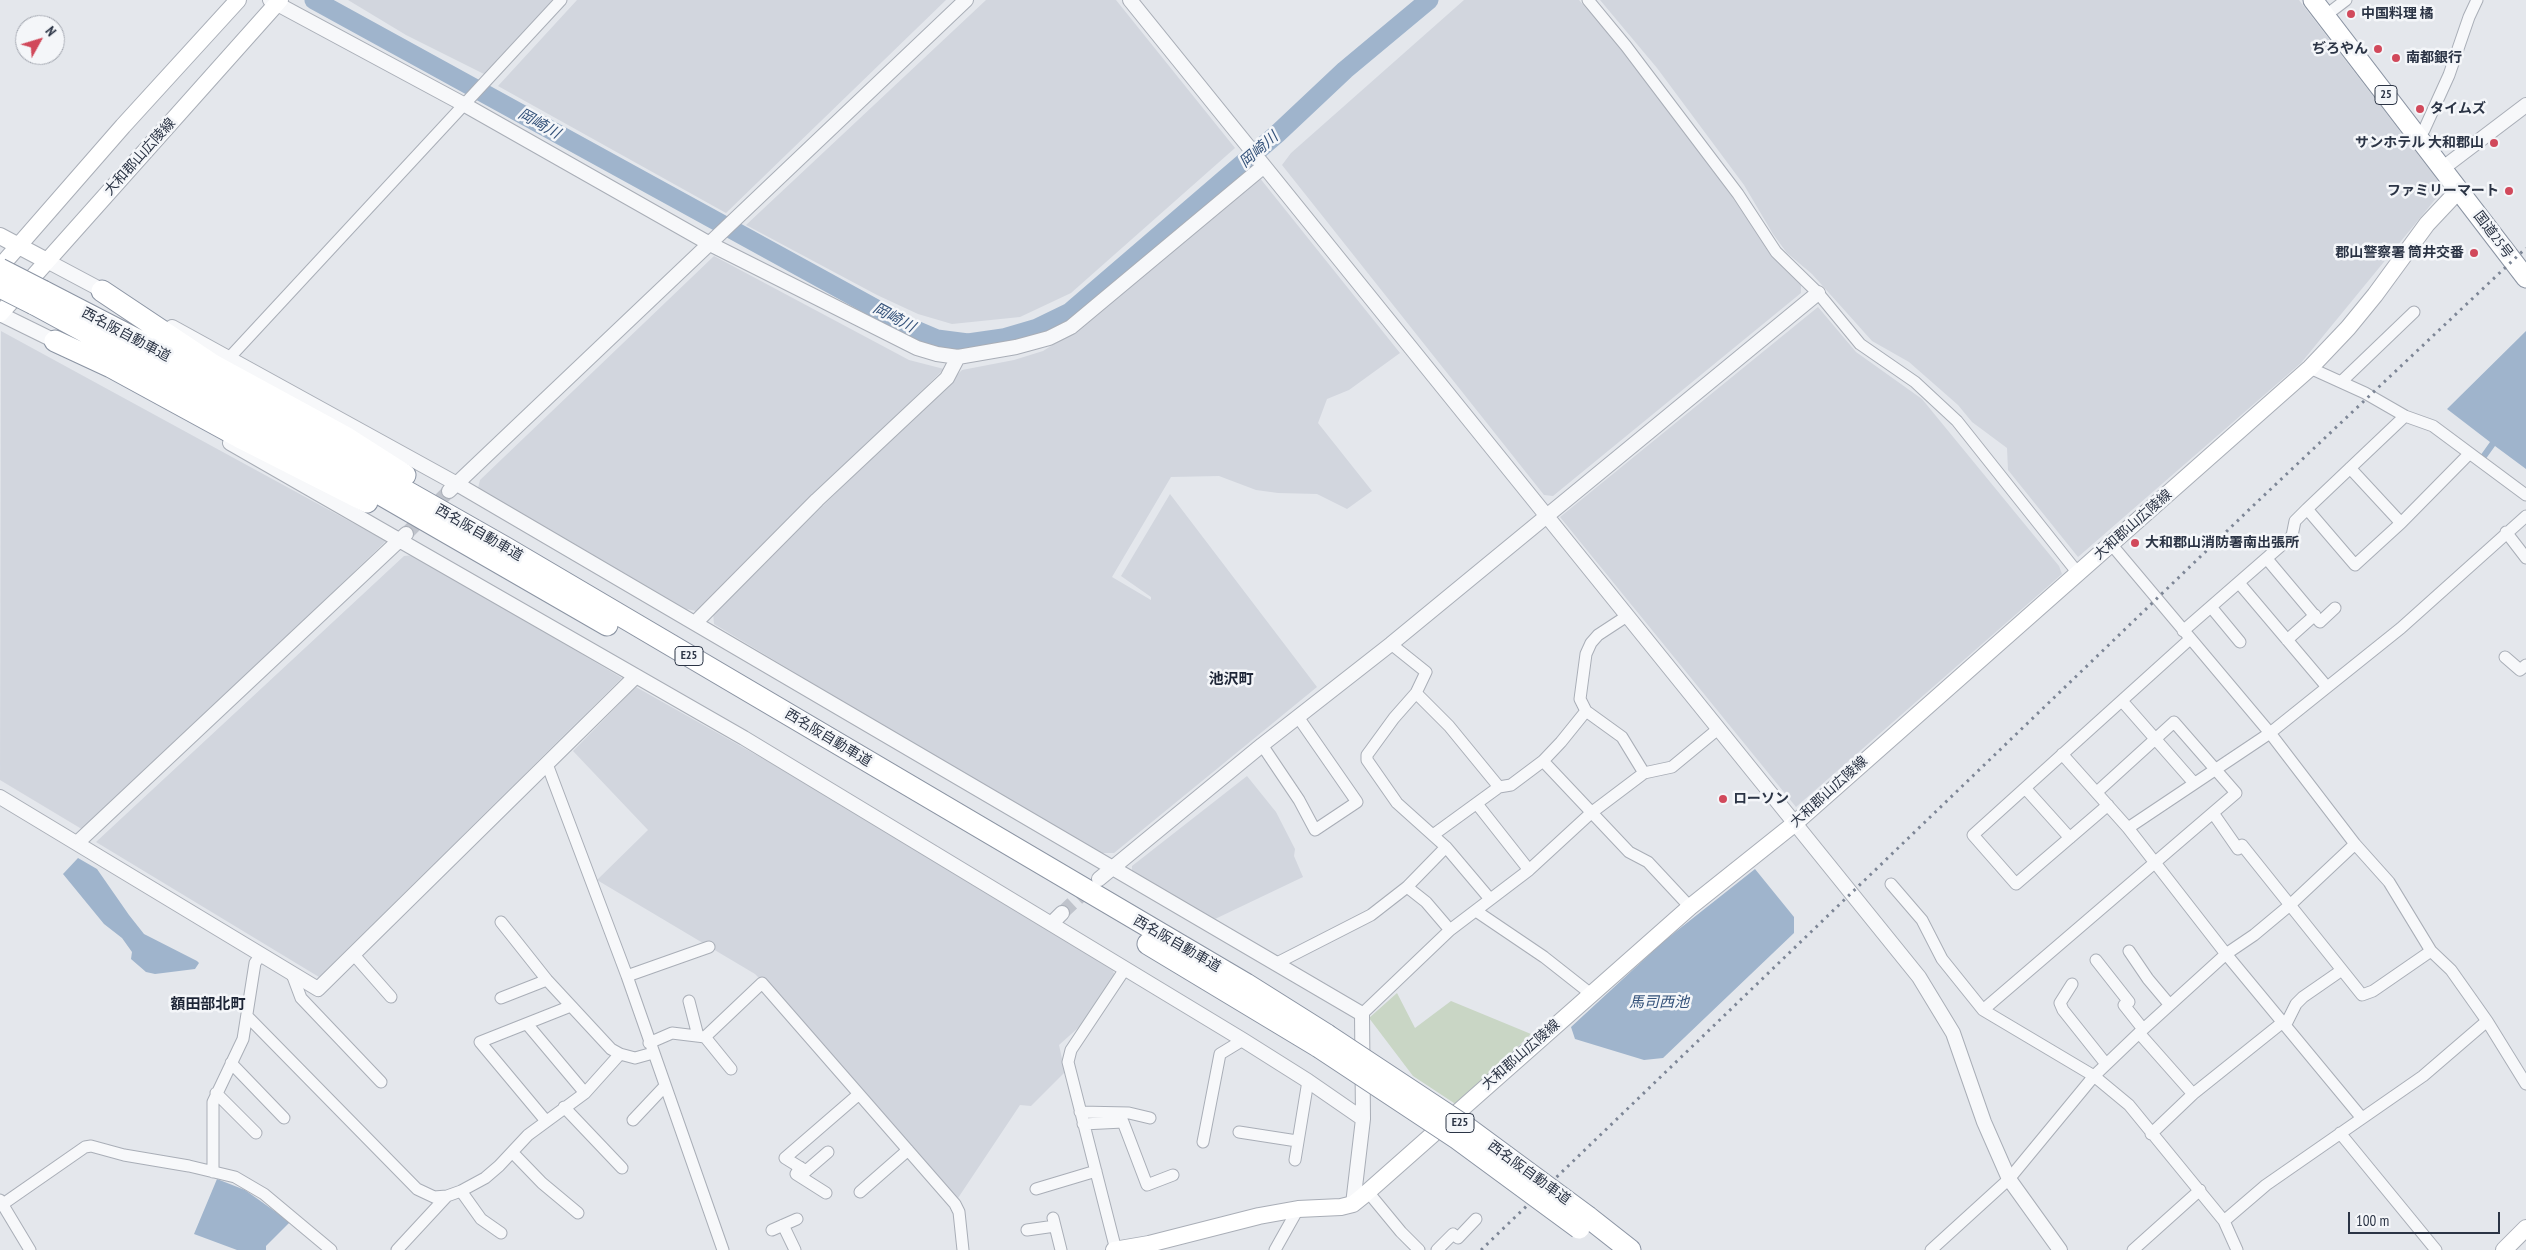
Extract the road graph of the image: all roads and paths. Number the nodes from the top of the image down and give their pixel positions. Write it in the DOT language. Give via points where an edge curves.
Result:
graph roads {
  1 [pos="238,0"];
  2 [pos="561,0"];
  3 [pos="966,0"];
  4 [pos="1130,0"];
  5 [pos="1588,0"];
  6 [pos="2314,0"];
  7 [pos="2346,0"];
  8 [pos="2477,0"];
  9 [pos="276,1"];
  10 [pos="2325,16"];
  11 [pos="466,103"];
  12 [pos="2526,105"];
  13 [pos="2417,135"];
  14 [pos="1262,163"];
  15 [pos="2443,168"];
  16 [pos="2459,190"];
  17 [pos="0,236"];
  18 [pos="713,241"];
  19 [pos="18,245"];
  20 [pos="47,261"];
  21 [pos="0,268"];
  22 [pos="2525,276"];
  23 [pos="0,287"];
  24 [pos="102,291"];
  25 [pos="1818,293"];
  26 [pos="38,297"];
  27 [pos="2414,312"];
  28 [pos="0,314"];
  29 [pos="55,341"];
  30 [pos="230,357"];
  31 [pos="958,357"];
  32 [pos="2310,368"];
  33 [pos="2341,382"];
  34 [pos="2405,416"];
  35 [pos="2469,454"];
  36 [pos="2350,468"];
  37 [pos="453,488"];
  38 [pos="2526,495"];
  39 [pos="2307,509"];
  40 [pos="1544,516"];
  41 [pos="2526,516"];
  42 [pos="2401,523"];
  43 [pos="2506,532"];
  44 [pos="404,536"];
  45 [pos="2111,544"];
  46 [pos="2526,558"];
  47 [pos="2266,559"];
  48 [pos="2077,572"];
  49 [pos="525,577"];
  50 [pos="2239,583"];
  51 [pos="2211,607"];
  52 [pos="2335,608"];
  53 [pos="1627,616"];
  54 [pos="2315,616"];
  55 [pos="695,623"];
  56 [pos="652,634"];
  57 [pos="2187,635"];
  58 [pos="2287,640"];
  59 [pos="2240,642"];
  60 [pos="1391,644"];
  61 [pos="2505,657"];
  62 [pos="2526,665"];
  63 [pos="636,676"];
  64 [pos="2327,688"];
  65 [pos="1416,693"];
  66 [pos="2122,701"];
  67 [pos="1586,711"];
  68 [pos="1298,716"];
  69 [pos="1718,729"];
  70 [pos="2270,733"];
  71 [pos="2155,738"];
  72 [pos="1262,745"];
  73 [pos="2062,754"];
  74 [pos="1543,761"];
  75 [pos="547,764"];
  76 [pos="2217,769"];
  77 [pos="1644,773"];
  78 [pos="2194,783"];
  79 [pos="1499,787"];
  80 [pos="2025,788"];
  81 [pos="2097,792"];
  82 [pos="0,797"];
  83 [pos="1477,804"];
  84 [pos="2108,805"];
  85 [pos="1592,813"];
  86 [pos="2213,813"];
  87 [pos="1794,824"];
  88 [pos="2128,828"];
  89 [pos="1433,836"];
  90 [pos="2070,838"];
  91 [pos="77,843"];
  92 [pos="2355,844"];
  93 [pos="1446,847"];
  94 [pos="2156,863"];
  95 [pos="1111,868"];
  96 [pos="1529,870"];
  97 [pos="1099,879"];
  98 [pos="1891,884"];
  99 [pos="1407,887"];
  100 [pos="1490,899"];
  101 [pos="2290,905"];
  102 [pos="1690,907"];
  103 [pos="1476,911"];
  104 [pos="501,922"];
  105 [pos="1450,930"];
  106 [pos="709,947"];
  107 [pos="2129,951"];
  108 [pos="2431,951"];
  109 [pos="2226,954"];
  110 [pos="354,955"];
  111 [pos="260,956"];
  112 [pos="2096,960"];
  113 [pos="1276,963"];
  114 [pos="1124,969"];
  115 [pos="2342,970"];
  116 [pos="292,974"];
  117 [pos="627,976"];
  118 [pos="546,980"];
  119 [pos="2072,984"];
  120 [pos="1591,994"];
  121 [pos="390,997"];
  122 [pos="501,998"];
  123 [pos="689,1002"];
  124 [pos="2169,1004"];
  125 [pos="571,1006"];
  126 [pos="1983,1010"];
  127 [pos="1362,1014"];
  128 [pos="247,1016"];
  129 [pos="2487,1022"];
  130 [pos="2284,1023"];
  131 [pos="527,1024"];
  132 [pos="2141,1031"];
  133 [pos="701,1036"];
  134 [pos="1243,1040"];
  135 [pos="1323,1041"];
  136 [pos="651,1048"];
  137 [pos="620,1054"];
  138 [pos="231,1063"];
  139 [pos="2106,1064"];
  140 [pos="732,1068"];
  141 [pos="2094,1076"];
  142 [pos="1308,1081"];
  143 [pos="381,1082"];
  144 [pos="2526,1084"];
  145 [pos="665,1086"];
  146 [pos="216,1093"];
  147 [pos="585,1093"];
  148 [pos="859,1094"];
  149 [pos="2193,1094"];
  150 [pos="564,1107"];
  151 [pos="1080,1112"];
  152 [pos="284,1118"];
  153 [pos="1150,1118"];
  154 [pos="2361,1118"];
  155 [pos="1363,1119"];
  156 [pos="633,1120"];
  157 [pos="546,1121"];
  158 [pos="1083,1124"];
  159 [pos="1239,1132"];
  160 [pos="256,1133"];
  161 [pos="2340,1133"];
  162 [pos="2151,1134"];
  163 [pos="1203,1142"];
  164 [pos="1297,1142"];
  165 [pos="908,1150"];
  166 [pos="828,1152"];
  167 [pos="512,1153"];
  168 [pos="1295,1160"];
  169 [pos="800,1167"];
  170 [pos="622,1168"];
  171 [pos="1096,1171"];
  172 [pos="213,1172"];
  173 [pos="1173,1175"];
  174 [pos="2009,1179"];
  175 [pos="1036,1189"];
  176 [pos="2200,1190"];
  177 [pos="461,1192"];
  178 [pos="860,1192"];
  179 [pos="1368,1192"];
  180 [pos="826,1193"];
  181 [pos="447,1196"];
  182 [pos="1,1202"];
  183 [pos="1353,1204"];
  184 [pos="1298,1210"];
  185 [pos="578,1213"];
  186 [pos="796,1219"];
  187 [pos="1476,1219"];
  188 [pos="2224,1221"];
  189 [pos="1583,1222"];
  190 [pos="783,1225"];
  191 [pos="2526,1228"];
  192 [pos="772,1230"];
  193 [pos="1027,1230"];
  194 [pos="501,1233"];
  195 [pos="30,1250"];
  196 [pos="331,1250"];
  197 [pos="397,1250"];
  198 [pos="724,1250"];
  199 [pos="795,1250"];
  200 [pos="963,1250"];
  201 [pos="1061,1250"];
  202 [pos="1115,1250"];
  203 [pos="1275,1250"];
  204 [pos="1419,1250"];
  205 [pos="1437,1250"];
  206 [pos="1606,1250"];
  207 [pos="1630,1250"];
  208 [pos="1931,1250"];
  209 [pos="2060,1250"];
  210 [pos="2133,1250"];
  211 [pos="2237,1250"];
  212 [pos="2436,1250"];
  213 [pos="2504,1250"];
  1 -- 19 [label="main road"];
  2 -- 11 [label="street"];
  3 -- 18 [label="street"];
  4 -- 14 [label="street"];
  5 -- 25 [label="street" via="1738,194 1776,252"];
  6 -- 10 [label="highway, 国道25号 / 25"];
  7 -- 10 [label="street"];
  8 -- 13 [label="street" via="2449,75 2424,130"];
  9 -- 11 [label="street"];
  9 -- 20 [label="main road, 大和郡山広陵線"];
  10 -- 13 [label="highway, 国道25号 / 25"];
  11 -- 18 [label="street"];
  11 -- 30 [label="street"];
  12 -- 15 [label="street"];
  13 -- 15 [label="highway, 国道25号 / 25"];
  14 -- 31 [label="street" via="1071,327 1049,338 1016,347"];
  14 -- 40 [label="street"];
  15 -- 16 [label="highway, 国道25号 / 25"];
  16 -- 22 [label="highway, 国道25号 / 25"];
  16 -- 32 [label="main road, 大和郡山広陵線" via="2427,224 2364,308"];
  17 -- 19 [label="main road"];
  18 -- 31 [label="street" via="917,348"];
  18 -- 37 [label="street"];
  19 -- 20 [label="main road"];
  19 -- 21 [label="main road"];
  20 -- 24 [label="street"];
  20 -- 28 [label="main road, 大和郡山広陵線"];
  21 -- 26 [label="highway, 西名阪自動車道 / E25, bridge"];
  23 -- 26 [label="highway, 西名阪自動車道 / E25, bridge"];
  24 -- 30 [label="street"];
  24 -- 56 [label="highway" via="213,365 363,448"];
  25 -- 40 [label="street"];
  25 -- 48 [label="street" via="1860,344 1915,382 1957,421"];
  26 -- 49 [label="highway, 西名阪自動車道 / E25"];
  26 -- 56 [label="highway, 西名阪自動車道 / E25" via="161,352"];
  27 -- 33 [label="street"];
  28 -- 29 [label="street"];
  29 -- 44 [label="street" via="158,402"];
  29 -- 49 [label="highway" via="111,367 297,467"];
  30 -- 37 [label="street"];
  31 -- 55 [label="street" via="947,378 817,500"];
  32 -- 33 [label="street"];
  32 -- 45 [label="main road, 大和郡山広陵線"];
  33 -- 34 [label="street"];
  34 -- 35 [label="street" via="2432,426"];
  34 -- 36 [label="street"];
  35 -- 38 [label="street"];
  35 -- 42 [label="street"];
  36 -- 39 [label="street"];
  36 -- 42 [label="street"];
  37 -- 55 [label="street"];
  39 -- 42 [label="street" via="2355,565"];
  39 -- 47 [label="street" via="2295,522 2292,536"];
  40 -- 53 [label="street"];
  40 -- 60 [label="street"];
  41 -- 43 [label="street"];
  43 -- 46 [label="street"];
  43 -- 64 [label="street" via="2401,628"];
  44 -- 63 [label="street"];
  44 -- 91 [label="street"];
  45 -- 48 [label="main road, 大和郡山広陵線"];
  45 -- 57 [label="street"];
  47 -- 50 [label="street"];
  47 -- 54 [label="street"];
  48 -- 87 [label="main road, 大和郡山広陵線"];
  49 -- 135 [label="highway, 西名阪自動車道 / E25" via="1239,997"];
  50 -- 51 [label="street"];
  50 -- 58 [label="street"];
  51 -- 57 [label="street"];
  51 -- 59 [label="street"];
  52 -- 54 [label="street" via="2320,622"];
  53 -- 67 [label="street" via="1598,635 1589,648 1580,699"];
  53 -- 69 [label="street"];
  54 -- 58 [label="street"];
  55 -- 95 [label="street"];
  56 -- 135 [label="highway, 西名阪自動車道 / E25" via="1238,979"];
  57 -- 66 [label="street"];
  57 -- 70 [label="street"];
  58 -- 64 [label="street"];
  60 -- 65 [label="street" via="1426,672"];
  60 -- 68 [label="street"];
  61 -- 62 [label="street" via="2520,670"];
  63 -- 75 [label="street"];
  63 -- 114 [label="street" via="1057,918"];
  64 -- 70 [label="street"];
  65 -- 79 [label="street" via="1449,726"];
  65 -- 89 [label="street" via="1388,725 1367,755 1367,760 1397,803"];
  66 -- 71 [label="street"];
  66 -- 73 [label="street"];
  67 -- 74 [label="street"];
  67 -- 77 [label="street" via="1622,737"];
  68 -- 72 [label="street"];
  68 -- 72 [label="street" via="1356,802 1315,830"];
  69 -- 77 [label="street" via="1672,767"];
  69 -- 87 [label="street"];
  70 -- 76 [label="street"];
  70 -- 92 [label="street"];
  71 -- 76 [label="street" via="2174,722"];
  71 -- 78 [label="street"];
  71 -- 81 [label="street"];
  72 -- 95 [label="street"];
  73 -- 80 [label="street"];
  73 -- 81 [label="street"];
  74 -- 79 [label="street" via="1511,785"];
  74 -- 85 [label="street"];
  75 -- 110 [label="street"];
  75 -- 117 [label="street"];
  76 -- 78 [label="street"];
  76 -- 86 [label="street" via="2236,793"];
  77 -- 85 [label="street"];
  78 -- 88 [label="street"];
  79 -- 83 [label="street"];
  80 -- 90 [label="street"];
  80 -- 90 [label="street" via="1973,834 2016,884"];
  81 -- 84 [label="street"];
  82 -- 91 [label="street"];
  83 -- 89 [label="street"];
  83 -- 96 [label="street"];
  84 -- 88 [label="street"];
  84 -- 90 [label="street"];
  85 -- 96 [label="street"];
  85 -- 102 [label="street" via="1629,852 1648,862"];
  86 -- 94 [label="street"];
  86 -- 101 [label="street" via="2238,849 2242,846"];
  87 -- 102 [label="main road, 大和郡山広陵線"];
  87 -- 174 [label="street" via="1919,977 1938,1006 1953,1033 1984,1122"];
  88 -- 94 [label="street"];
  89 -- 93 [label="street"];
  91 -- 111 [label="street"];
  92 -- 101 [label="street"];
  92 -- 108 [label="street" via="2389,882"];
  93 -- 99 [label="street"];
  93 -- 100 [label="street"];
  94 -- 109 [label="street"];
  94 -- 126 [label="street"];
  95 -- 97 [label="street"];
  95 -- 113 [label="street"];
  96 -- 100 [label="street"];
  98 -- 126 [label="street" via="1922,920 1942,959"];
  99 -- 105 [label="street" via="1426,902"];
  99 -- 113 [label="street" via="1371,915"];
  100 -- 103 [label="street"];
  101 -- 109 [label="street"];
  101 -- 115 [label="street"];
  102 -- 120 [label="main road, 大和郡山広陵線"];
  103 -- 105 [label="street"];
  103 -- 120 [label="street"];
  104 -- 118 [label="street"];
  105 -- 127 [label="street"];
  106 -- 117 [label="street"];
  107 -- 124 [label="street"];
  108 -- 115 [label="street" via="2362,995"];
  108 -- 129 [label="street" via="2450,970"];
  109 -- 124 [label="street"];
  109 -- 130 [label="street"];
  110 -- 116 [label="street" via="318,988"];
  110 -- 121 [label="street"];
  111 -- 116 [label="street"];
  111 -- 128 [label="street" via="255,962"];
  112 -- 132 [label="street" via="2129,1002 2124,1006"];
  113 -- 127 [label="street"];
  114 -- 134 [label="street"];
  114 -- 151 [label="street" via="1070,1054 1068,1062"];
  115 -- 130 [label="street" via="2303,997"];
  116 -- 143 [label="street" via="301,998"];
  117 -- 136 [label="street"];
  118 -- 122 [label="street"];
  118 -- 125 [label="street"];
  119 -- 139 [label="street" via="2060,1003"];
  120 -- 179 [label="main road, 大和郡山広陵線"];
  123 -- 133 [label="street"];
  124 -- 132 [label="street"];
  125 -- 131 [label="street"];
  125 -- 137 [label="street" via="611,1049"];
  126 -- 141 [label="street"];
  127 -- 155 [label="street"];
  128 -- 138 [label="street" via="243,1039"];
  128 -- 181 [label="street" via="417,1189 434,1197"];
  129 -- 144 [label="street"];
  129 -- 154 [label="street" via="2423,1076"];
  130 -- 149 [label="street"];
  130 -- 154 [label="street"];
  131 -- 147 [label="street"];
  131 -- 157 [label="street" via="480,1042"];
  132 -- 139 [label="street"];
  132 -- 149 [label="street"];
  133 -- 136 [label="street" via="672,1033"];
  133 -- 140 [label="street"];
  133 -- 148 [label="street" via="762,983"];
  134 -- 142 [label="street"];
  134 -- 163 [label="street" via="1220,1054"];
  135 -- 189 [label="highway, 西名阪自動車道 / E25, bridge" via="1458,1139"];
  136 -- 137 [label="street" via="635,1058"];
  136 -- 145 [label="street"];
  137 -- 147 [label="street"];
  138 -- 146 [label="street"];
  138 -- 152 [label="street"];
  139 -- 141 [label="street"];
  141 -- 162 [label="street" via="2129,1105"];
  141 -- 174 [label="street"];
  142 -- 155 [label="street"];
  142 -- 164 [label="street"];
  145 -- 156 [label="street"];
  145 -- 198 [label="street"];
  146 -- 160 [label="street"];
  146 -- 172 [label="street" via="213,1102"];
  147 -- 150 [label="street"];
  148 -- 165 [label="street"];
  148 -- 169 [label="street" via="784,1158"];
  149 -- 162 [label="street"];
  150 -- 157 [label="street"];
  150 -- 170 [label="street"];
  151 -- 153 [label="street" via="1128,1113"];
  151 -- 158 [label="street"];
  154 -- 161 [label="street"];
  155 -- 183 [label="street"];
  157 -- 167 [label="street"];
  158 -- 171 [label="street"];
  158 -- 173 [label="street" via="1123,1122 1147,1186"];
  159 -- 164 [label="street"];
  161 -- 188 [label="street" via="2266,1185"];
  161 -- 212 [label="street"];
  162 -- 176 [label="street"];
  164 -- 168 [label="street"];
  165 -- 178 [label="street"];
  165 -- 200 [label="street" via="955,1204 959,1212"];
  166 -- 169 [label="street" via="806,1171"];
  167 -- 177 [label="street" via="485,1178"];
  167 -- 185 [label="street"];
  169 -- 180 [label="street" via="796,1174"];
  171 -- 175 [label="street"];
  171 -- 202 [label="street"];
  172 -- 182 [label="street" via="91,1146"];
  172 -- 196 [label="street" via="235,1177 264,1194"];
  174 -- 208 [label="street"];
  174 -- 209 [label="street"];
  176 -- 188 [label="street"];
  176 -- 210 [label="street"];
  177 -- 181 [label="street"];
  177 -- 194 [label="street" via="481,1219"];
  179 -- 183 [label="main road, 大和郡山広陵線"];
  179 -- 204 [label="street"];
  181 -- 197 [label="street"];
  182 -- 195 [label="street"];
  183 -- 184 [label="main road, 大和郡山広陵線"];
  184 -- 202 [label="main road, 大和郡山広陵線"];
  184 -- 203 [label="street"];
  186 -- 190 [label="street"];
  187 -- 205 [label="street" via="1458,1238 1453,1234"];
  188 -- 211 [label="street"];
  189 -- 206 [label="highway, 西名阪自動車道 / E25"];
  189 -- 207 [label="highway, 西名阪自動車道 / E25"];
  190 -- 192 [label="street"];
  190 -- 199 [label="street"];
  191 -- 213 [label="main road"];
  193 -- 201 [label="street" via="1054,1222"];
}
